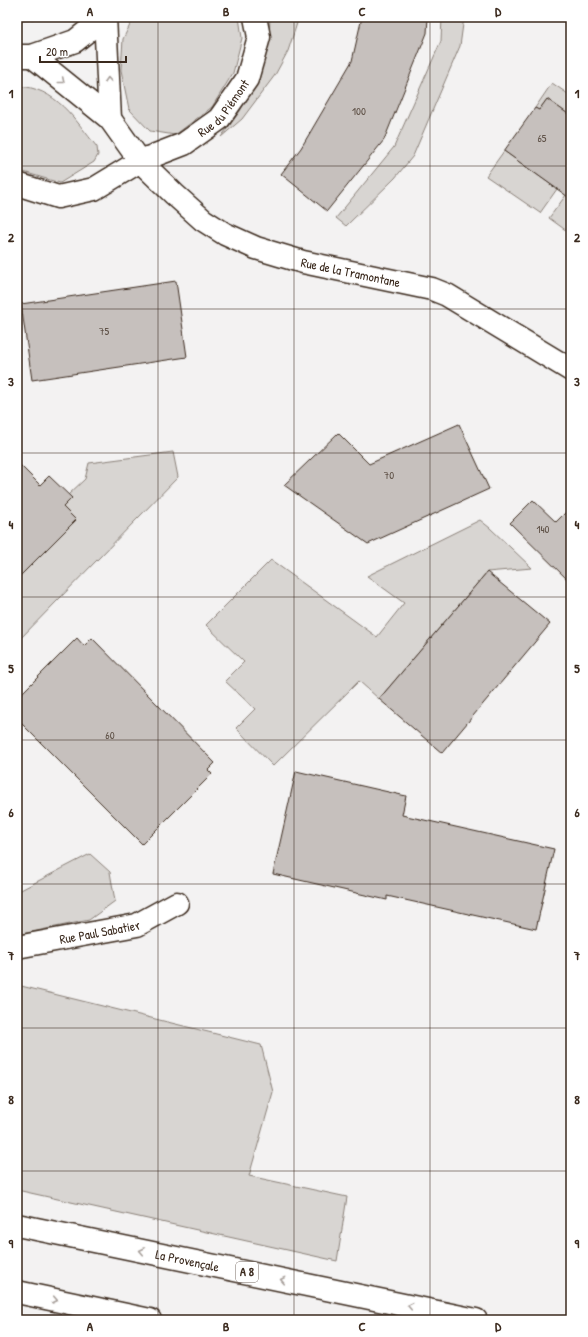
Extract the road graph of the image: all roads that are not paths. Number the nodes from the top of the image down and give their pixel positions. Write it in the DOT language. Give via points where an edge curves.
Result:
graph roads {
  1 [pos="105,17"];
  2 [pos="255,17"];
  3 [pos="24,56"];
  4 [pos="110,119"];
  5 [pos="140,161"];
  6 [pos="17,184"];
  7 [pos="571,370"];
  8 [pos="177,902"];
  9 [pos="17,947"];
  10 [pos="17,1225"];
  11 [pos="17,1292"];
  12 [pos="150,1320"];
  13 [pos="476,1320"];
  1 -- 3 [label="main road" via="75,41"];
  4 -- 1 [label="main road, one-way"];
  2 -- 5 [label="main road, Rue du Piémont" via="258,37 247,80 219,119 184,144"];
  3 -- 4 [label="main road, Rue de la Tramontane, one-way"];
  4 -- 5 [label="main road, Rue de la Tramontane"];
  5 -- 6 [label="main road" via="94,189 58,197"];
  5 -- 7 [label="main road, Rue de la Tramontane" via="203,220 224,234 256,248 303,262 432,289 447,295"];
  8 -- 9 [label="main road, Rue Paul Sabatier" via="137,926"];
  13 -- 10 [label="main road, La Provençale / A 8, one-way"];
  11 -- 12 [label="main road, one-way"];
}
